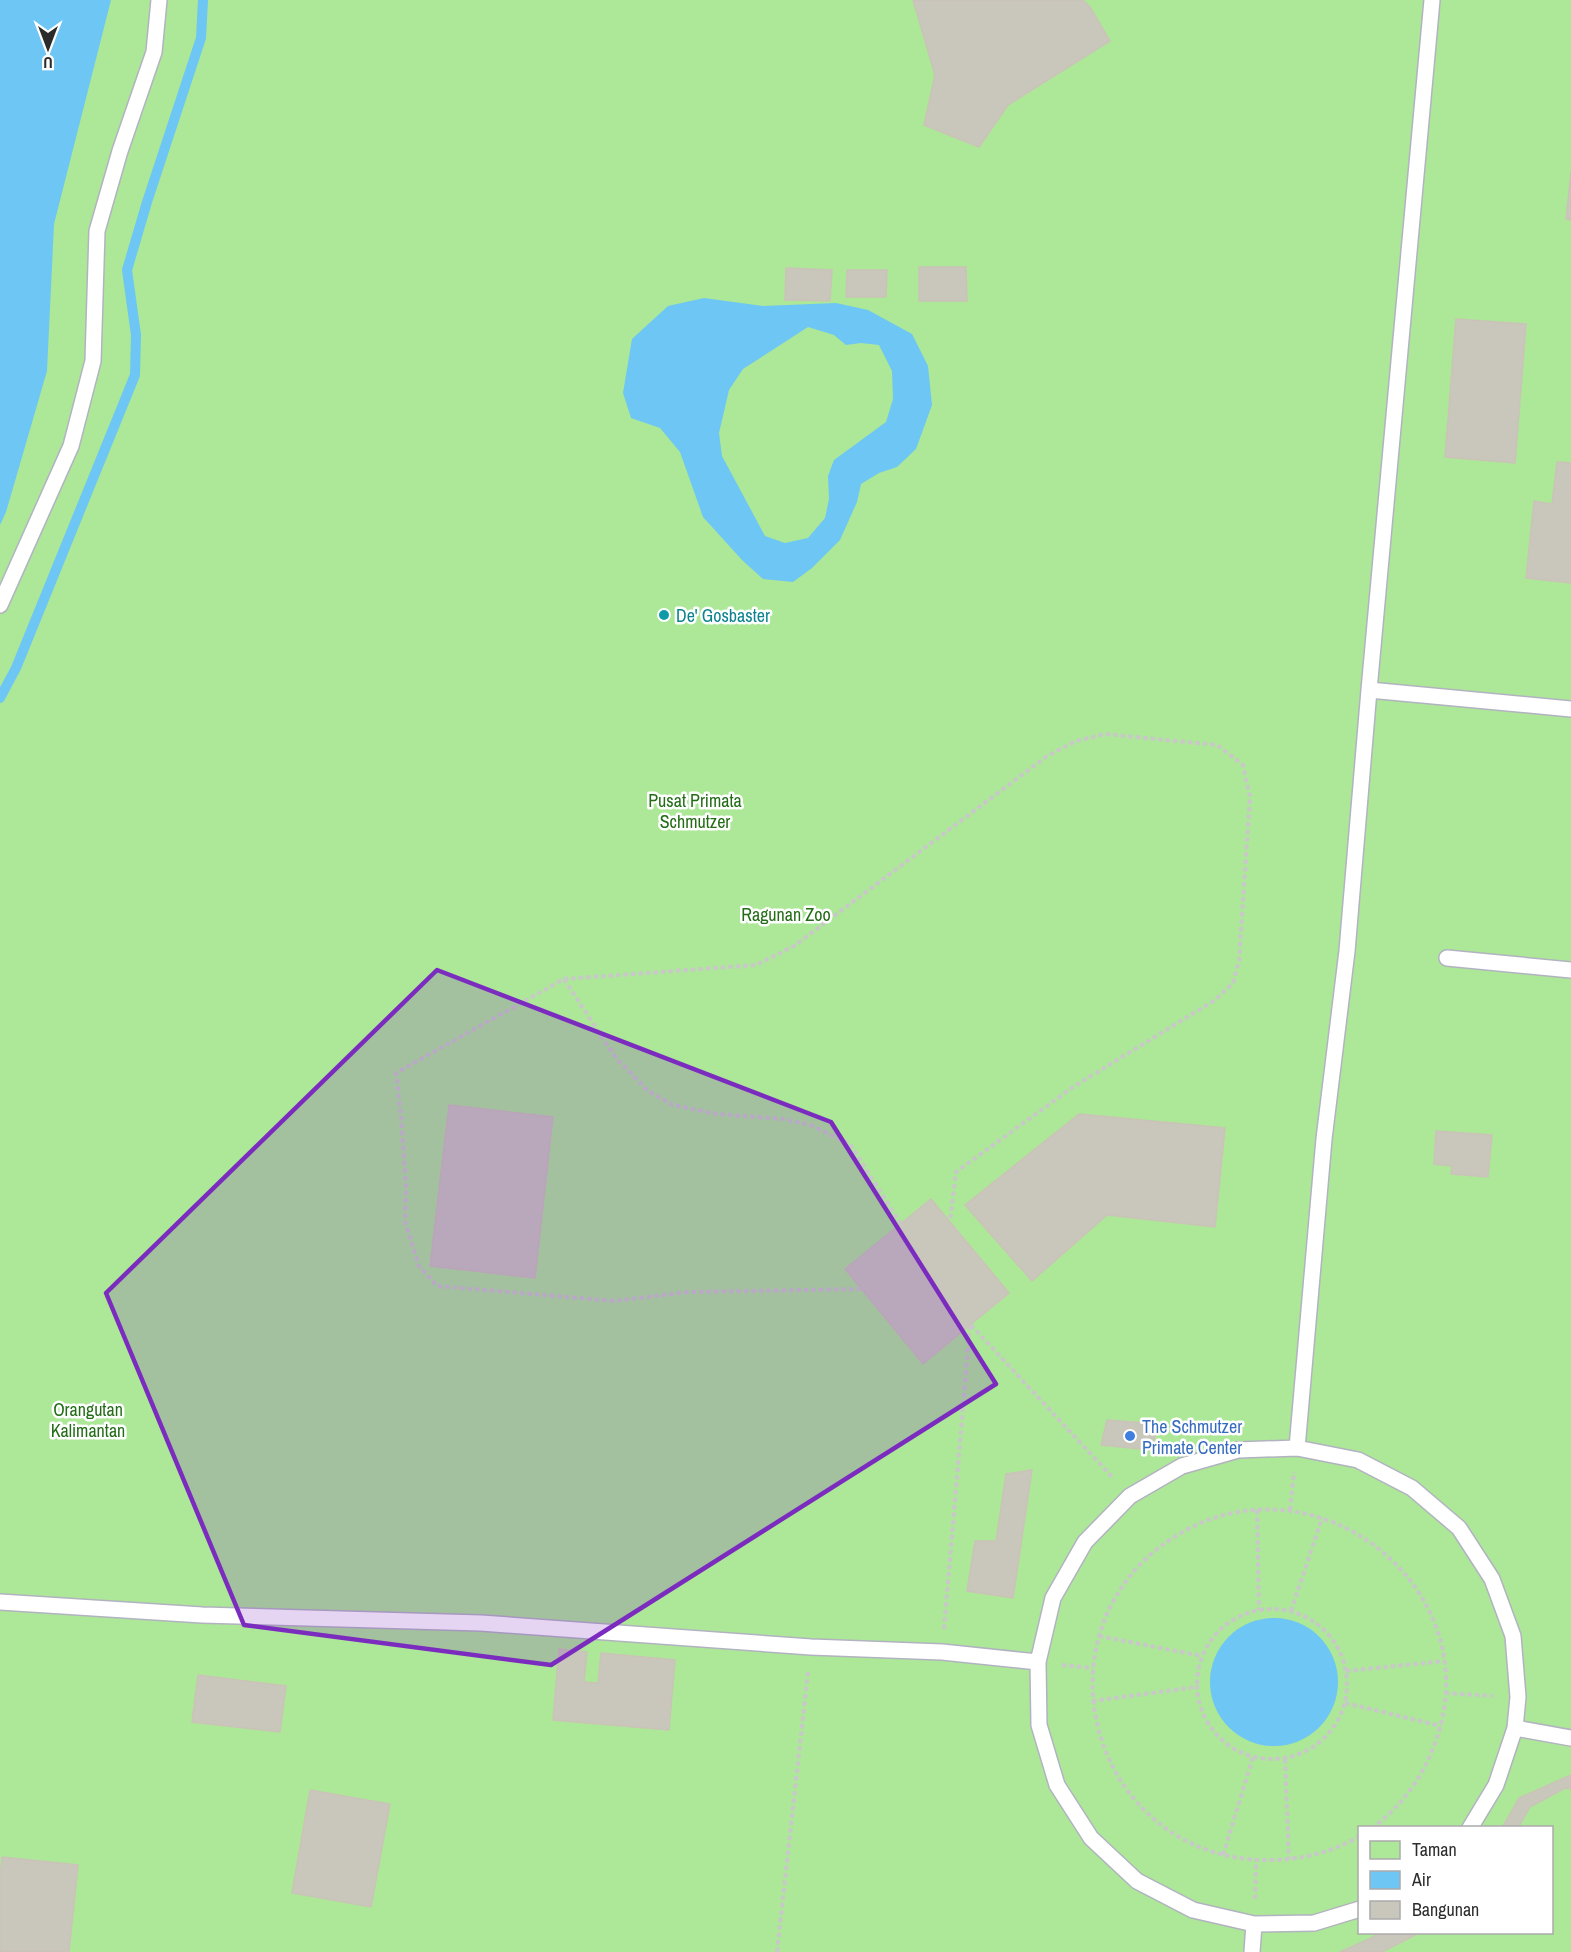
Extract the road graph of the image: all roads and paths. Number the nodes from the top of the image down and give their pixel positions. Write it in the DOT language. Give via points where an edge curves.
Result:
graph roads {
  1 [pos="159,0"];
  2 [pos="1432,0"];
  3 [pos="0,605"];
  4 [pos="1369,690"];
  5 [pos="1571,710"];
  6 [pos="1447,958"];
  7 [pos="1571,970"];
  8 [pos="564,979"];
  9 [pos="950,1221"];
  10 [pos="901,1224"];
  11 [pos="861,1289"];
  12 [pos="1297,1448"];
  13 [pos="1130,1496"];
  14 [pos="1257,1510"];
  15 [pos="1290,1510"];
  16 [pos="1322,1518"];
  17 [pos="0,1602"];
  18 [pos="1259,1610"];
  19 [pos="1291,1611"];
  20 [pos="1099,1636"];
  21 [pos="811,1647"];
  22 [pos="942,1652"];
  23 [pos="1202,1656"];
  24 [pos="1444,1661"];
  25 [pos="1038,1662"];
  26 [pos="1347,1671"];
  27 [pos="1197,1687"];
  28 [pos="1446,1694"];
  29 [pos="1518,1697"];
  30 [pos="1092,1701"];
  31 [pos="1345,1703"];
  32 [pos="1441,1726"];
  33 [pos="1515,1728"];
  34 [pos="1571,1738"];
  35 [pos="1253,1757"];
  36 [pos="1285,1759"];
  37 [pos="1373,1826"];
  38 [pos="1471,1826"];
  39 [pos="1358,1836"];
  40 [pos="1223,1855"];
  41 [pos="1289,1859"];
  42 [pos="1256,1860"];
  43 [pos="1358,1909"];
  44 [pos="1254,1924"];
  45 [pos="777,1952"];
  46 [pos="1252,1952"];
  1 -- 3 [label="lane" via="154,52 97,231 93,361 74,435"];
  2 -- 4 [label="lane"];
  4 -- 5 [label="lane"];
  4 -- 12 [label="lane"];
  6 -- 7 [label="lane"];
  8 -- 9 [label="path" via="756,964 794,946 1047,756 1076,741 1105,734 1217,745 1243,765 1250,797 1239,961 1233,983 1215,1000 1073,1087 956,1172"];
  8 -- 10 [label="path" via="618,1060 648,1091 673,1105 810,1125 850,1144"];
  8 -- 11 [label="path" via="396,1073 406,1186 405,1222 418,1266 437,1286 615,1301 688,1292"];
  12 -- 13 [label="lane" via="1238,1450 1182,1466"];
  12 -- 15 [label="path"];
  12 -- 29 [label="lane" via="1358,1460 1412,1488 1458,1528 1492,1579 1513,1636"];
  13 -- 22 [label="path" via="970,1325"];
  13 -- 25 [label="lane" via="1084,1542 1053,1599"];
  14 -- 15 [label="path"];
  14 -- 18 [label="path"];
  14 -- 20 [label="path" via="1224,1515 1193,1526 1152,1553 1120,1591"];
  15 -- 16 [label="path"];
  16 -- 19 [label="path"];
  16 -- 24 [label="path" via="1367,1539 1404,1571 1430,1613"];
  17 -- 21 [label="lane" via="202,1616 481,1623"];
  18 -- 19 [label="path"];
  18 -- 23 [label="path" via="1238,1617 1221,1630"];
  19 -- 26 [label="path" via="1328,1634"];
  20 -- 23 [label="path"];
  20 -- 30 [label="path"];
  21 -- 22 [label="lane"];
  21 -- 45 [label="path"];
  22 -- 25 [label="lane"];
  23 -- 27 [label="path"];
  24 -- 26 [label="path"];
  24 -- 28 [label="path"];
  25 -- 44 [label="lane" via="1039,1725 1057,1785 1091,1838 1146,1886 1193,1910"];
  26 -- 31 [label="path"];
  27 -- 30 [label="path"];
  27 -- 35 [label="path" via="1204,1718 1217,1735 1233,1749"];
  28 -- 29 [label="path"];
  28 -- 32 [label="path"];
  29 -- 33 [label="lane"];
  30 -- 40 [label="path" via="1104,1749 1129,1792 1164,1826"];
  31 -- 32 [label="path"];
  31 -- 36 [label="path" via="1337,1723 1324,1739 1306,1752"];
  32 -- 37 [label="path" via="1414,1786"];
  33 -- 34 [label="lane"];
  33 -- 38 [label="lane" via="1496,1785"];
  35 -- 36 [label="path"];
  35 -- 40 [label="path"];
  36 -- 41 [label="path"];
  39 -- 41 [label="path" via="1322,1852"];
  40 -- 42 [label="path"];
  41 -- 42 [label="path"];
  42 -- 44 [label="path"];
  43 -- 44 [label="lane" via="1314,1923"];
  44 -- 46 [label="lane"];
}
